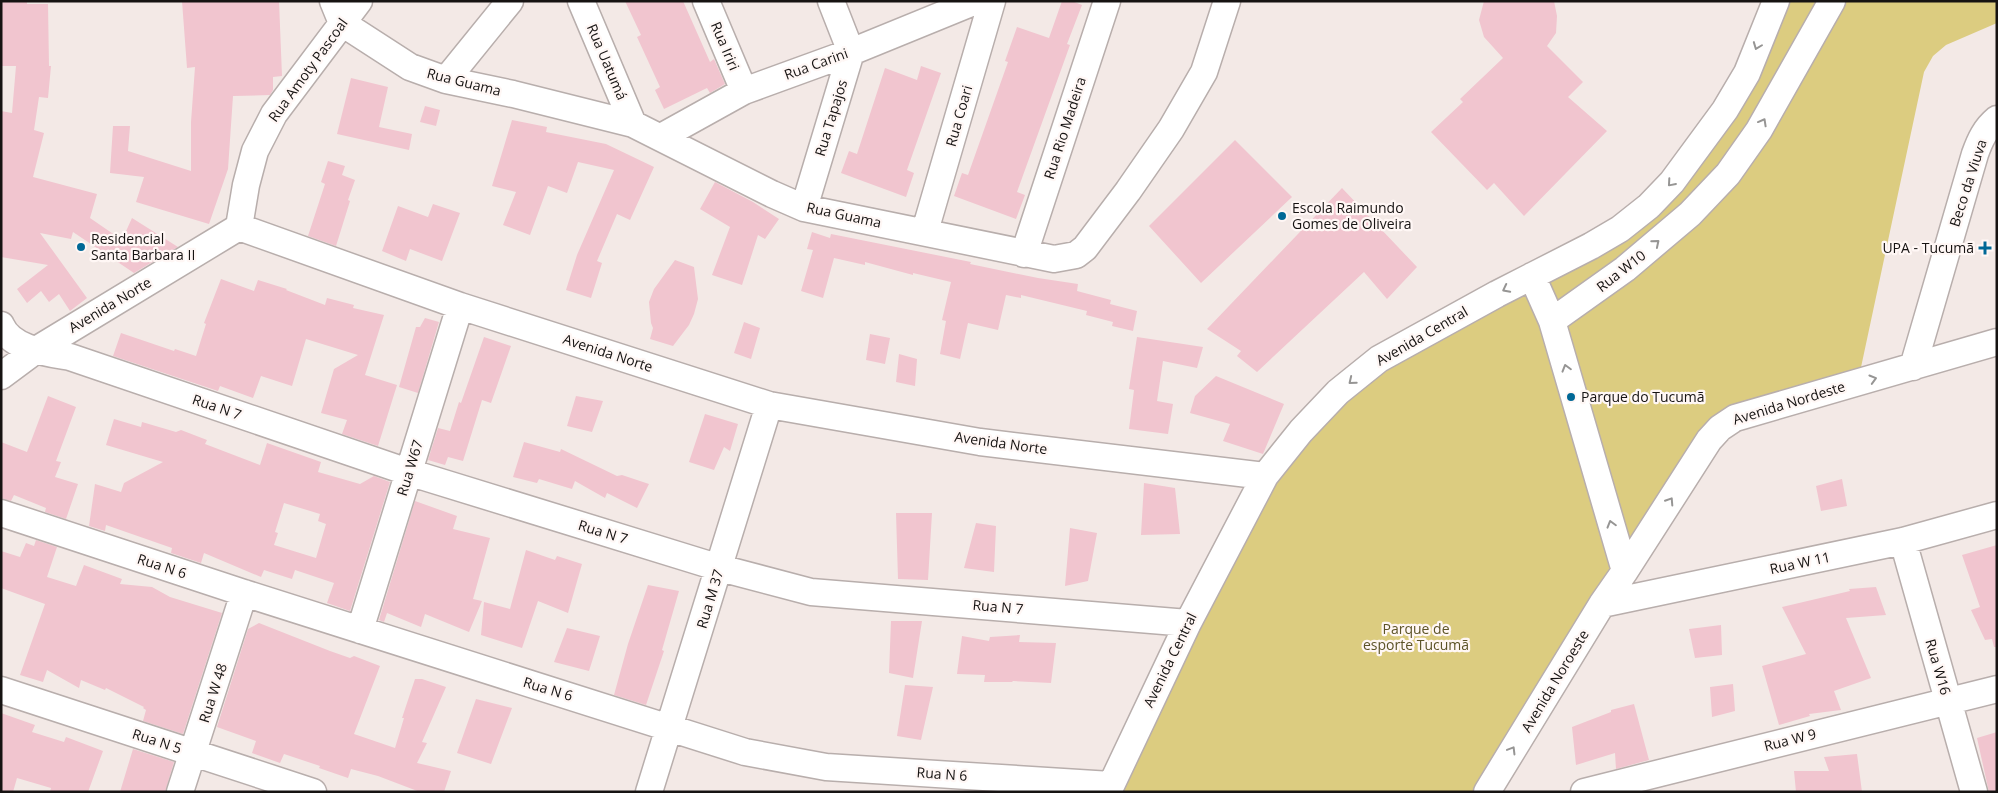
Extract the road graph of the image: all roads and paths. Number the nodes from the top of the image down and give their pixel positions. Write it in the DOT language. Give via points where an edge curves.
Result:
graph roads {
  1 [pos="359,1"];
  2 [pos="510,1"];
  3 [pos="581,1"];
  4 [pos="706,1"];
  5 [pos="831,1"];
  6 [pos="976,1"];
  7 [pos="992,1"];
  8 [pos="1107,1"];
  9 [pos="1227,1"];
  10 [pos="1776,1"];
  11 [pos="1832,1"];
  12 [pos="338,12"];
  13 [pos="851,52"];
  14 [pos="446,80"];
  15 [pos="744,91"];
  16 [pos="1997,119"];
  17 [pos="632,124"];
  18 [pos="661,137"];
  19 [pos="804,208"];
  20 [pos="239,227"];
  21 [pos="925,231"];
  22 [pos="1024,254"];
  23 [pos="1532,276"];
  24 [pos="460,306"];
  25 [pos="1552,321"];
  26 [pos="1,325"];
  27 [pos="1997,342"];
  28 [pos="36,350"];
  29 [pos="1913,367"];
  30 [pos="1,376"];
  31 [pos="769,405"];
  32 [pos="408,472"];
  33 [pos="1264,476"];
  34 [pos="1,513"];
  35 [pos="1997,515"];
  36 [pos="1903,541"];
  37 [pos="720,568"];
  38 [pos="1625,571"];
  39 [pos="244,593"];
  40 [pos="1602,604"];
  41 [pos="1188,623"];
  42 [pos="360,630"];
  43 [pos="1997,689"];
  44 [pos="1,690"];
  45 [pos="1948,701"];
  46 [pos="669,727"];
  47 [pos="194,752"];
  48 [pos="1110,788"];
  49 [pos="180,792"];
  50 [pos="313,792"];
  51 [pos="649,792"];
  52 [pos="1487,792"];
  53 [pos="1584,792"];
  54 [pos="1974,792"];
  1 -- 12 [label="street, Rua Amoty Pascoal"];
  2 -- 14 [label="street"];
  3 -- 17 [label="street, Rua Uatumá"];
  4 -- 15 [label="street, Rua Iriri"];
  5 -- 13 [label="street"];
  6 -- 13 [label="street, Rua Carini"];
  7 -- 21 [label="street, Rua Coari"];
  8 -- 22 [label="street, Rua Rio Madeira"];
  9 -- 22 [label="street, Rua Guama" via="1204,72 1171,129 1085,248 1076,255 1054,259"];
  10 -- 23 [label="street, Avenida Central, one-way" via="1743,80 1672,182 1620,229"];
  25 -- 11 [label="street, Rua W10, one-way" via="1626,269 1690,214 1728,174 1759,130"];
  12 -- 14 [label="street, Rua Guama" via="410,67"];
  12 -- 20 [label="street, Rua Amoty Pascoal" via="274,114 255,151"];
  13 -- 15 [label="street, Rua Carini"];
  13 -- 19 [label="street, Rua Tapajos"];
  14 -- 17 [label="street, Rua Guama"];
  15 -- 18 [label="street, Rua Carini"];
  16 -- 29 [label="street, Beco da Viuva" via="1980,140"];
  17 -- 18 [label="street, Rua Guama"];
  18 -- 19 [label="street, Rua Guama"];
  19 -- 21 [label="street, Rua Guama"];
  20 -- 24 [label="street, Avenida Norte"];
  20 -- 28 [label="street, Avenida Norte"];
  21 -- 22 [label="street, Rua Guama"];
  23 -- 25 [label="street"];
  23 -- 33 [label="street, Avenida Central, one-way" via="1379,359 1317,413"];
  24 -- 31 [label="street, Avenida Norte"];
  24 -- 32 [label="street, Rua W67"];
  38 -- 25 [label="street, one-way"];
  26 -- 28 [label="street, Rua N 7" via="16,342"];
  27 -- 29 [label="street, Avenida Nordeste"];
  28 -- 30 [label="street, Avenida Norte"];
  28 -- 32 [label="street, Rua N 7" via="70,357"];
  38 -- 29 [label="street, Avenida Nordeste, one-way" via="1709,440 1726,423"];
  31 -- 33 [label="street, Avenida Norte" via="980,442"];
  31 -- 37 [label="street, Rua M 37"];
  32 -- 37 [label="street, Rua N 7"];
  32 -- 42 [label="street, Rua W67"];
  33 -- 41 [label="street, Avenida Central"];
  34 -- 39 [label="street, Rua N 6"];
  35 -- 36 [label="street, Rua W 11"];
  36 -- 40 [label="street, Rua W 11"];
  36 -- 45 [label="street, Rua W16"];
  37 -- 41 [label="street, Rua N 7" via="811,592"];
  37 -- 46 [label="street, Rua M 37"];
  38 -- 40 [label="street, Avenida Noroeste"];
  39 -- 42 [label="street, Rua N 6"];
  39 -- 47 [label="street, Rua W 48"];
  52 -- 40 [label="street, Avenida Noroeste, one-way"];
  41 -- 48 [label="street, Avenida Central"];
  42 -- 46 [label="street, Rua N 6"];
  43 -- 45 [label="street, Rua W 9"];
  44 -- 47 [label="street, Rua N 5"];
  45 -- 53 [label="street, Rua W 9"];
  45 -- 54 [label="street, Rua W16"];
  46 -- 48 [label="street, Rua N 6" via="746,752 826,767"];
  46 -- 51 [label="street, Rua M 37"];
  47 -- 49 [label="street, Rua W 48"];
  47 -- 50 [label="street, Rua N 5"];
}
